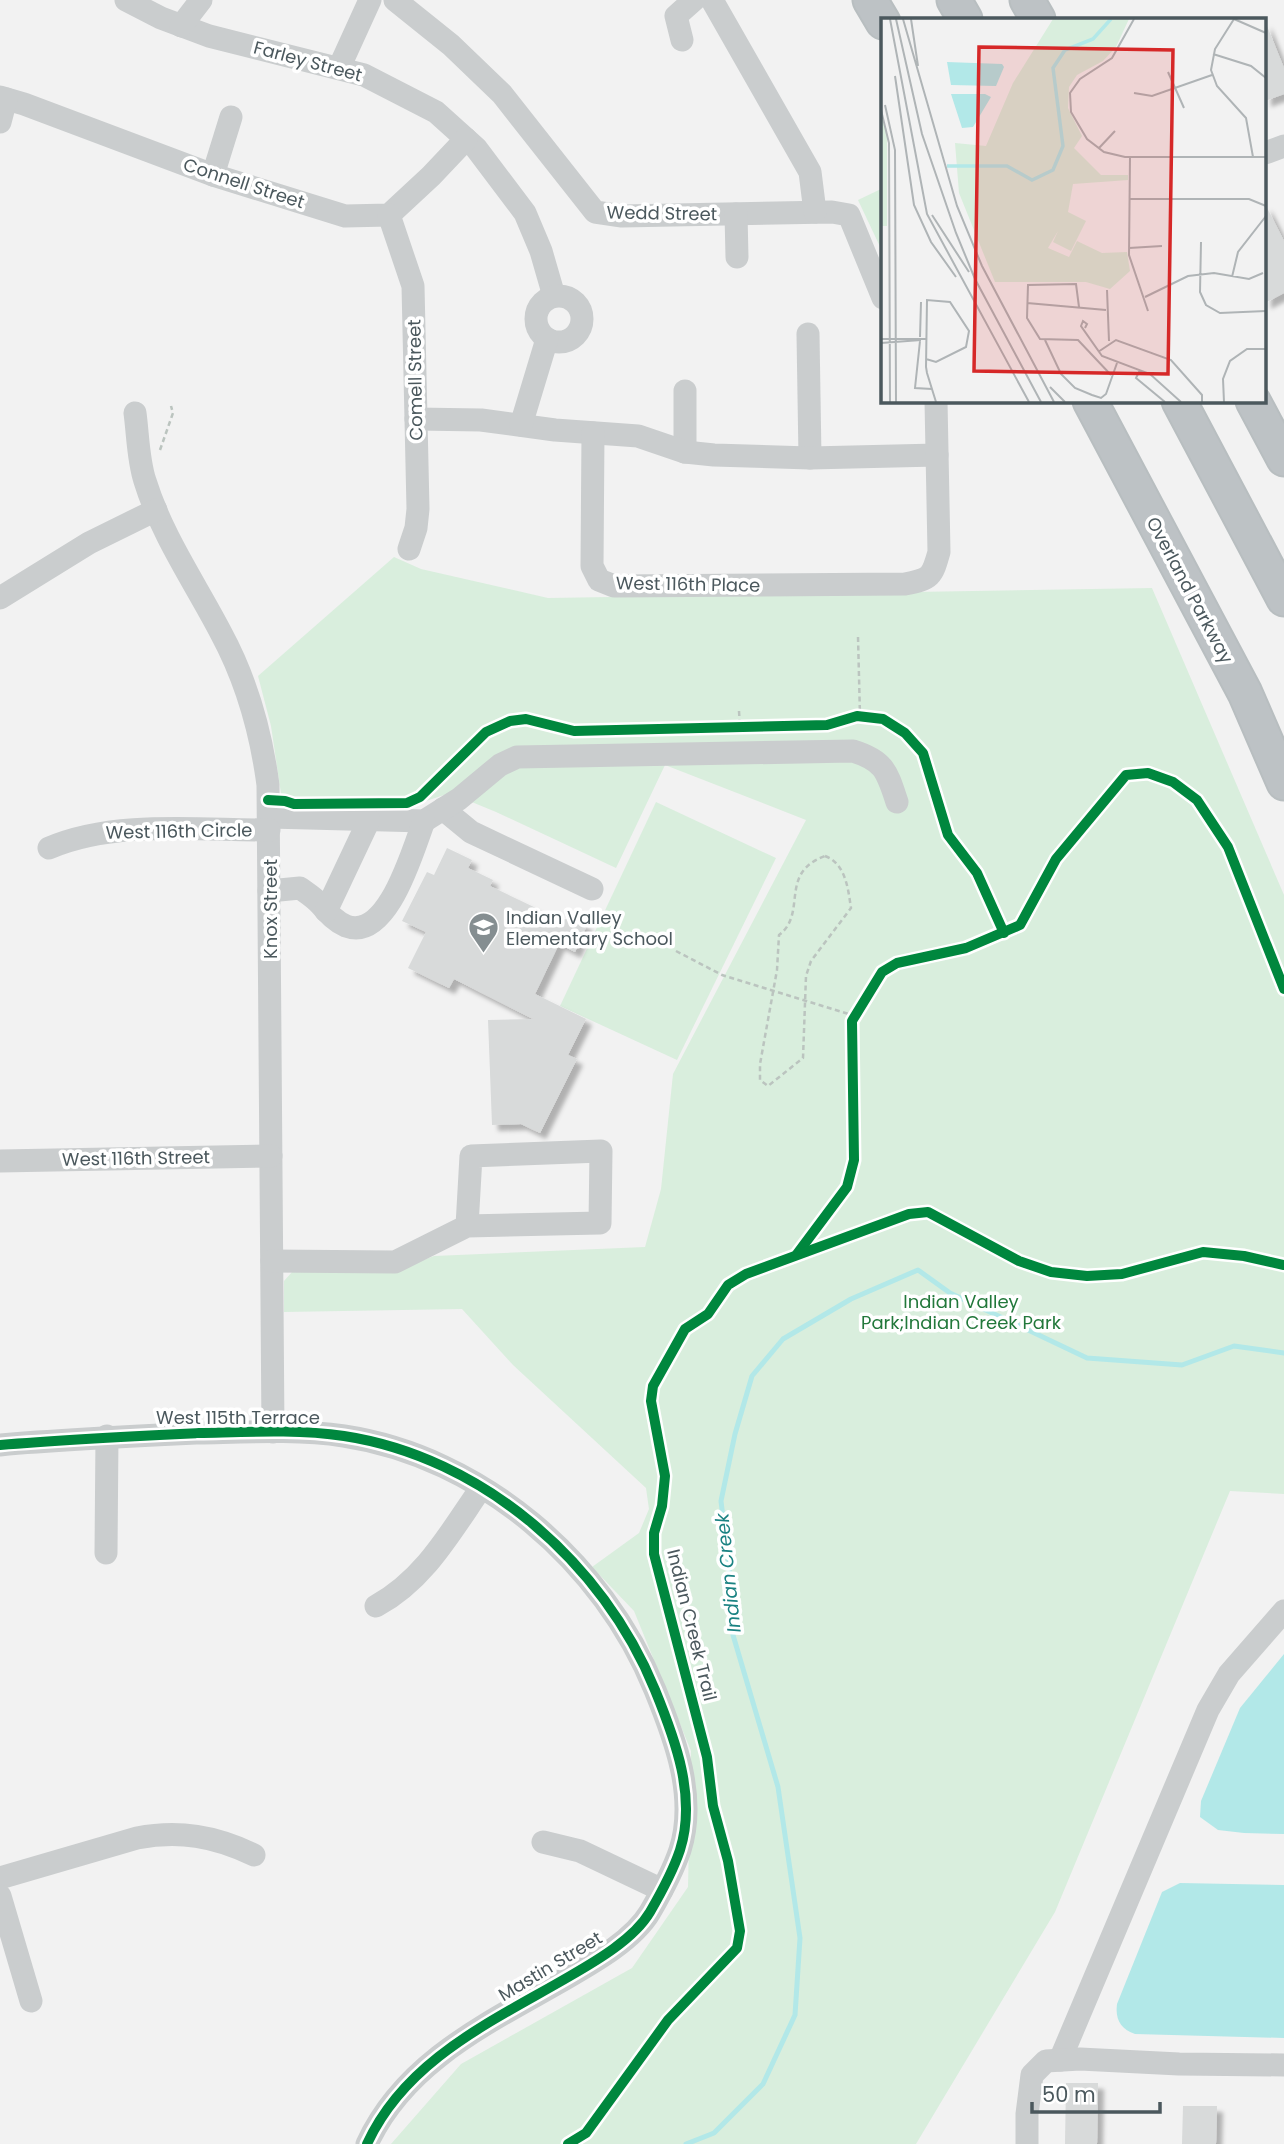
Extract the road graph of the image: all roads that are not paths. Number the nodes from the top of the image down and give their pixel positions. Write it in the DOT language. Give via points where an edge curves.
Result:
graph roads {
  1 [pos="126,0"];
  2 [pos="370,0"];
  3 [pos="395,0"];
  4 [pos="694,0"];
  5 [pos="712,0"];
  6 [pos="954,0"];
  7 [pos="1027,0"];
  8 [pos="201,1"];
  9 [pos="964,18"];
  10 [pos="1037,18"];
  11 [pos="181,26"];
  12 [pos="682,40"];
  13 [pos="339,68"];
  14 [pos="3,98"];
  15 [pos="231,117"];
  16 [pos="0,122"];
  17 [pos="466,139"];
  18 [pos="1284,146"];
  19 [pos="1266,153"];
  20 [pos="213,175"];
  21 [pos="815,212"];
  22 [pos="736,214"];
  23 [pos="389,215"];
  24 [pos="737,257"];
  25 [pos="881,293"];
  26 [pos="554,296"];
  27 [pos="808,334"];
  28 [pos="547,339"];
  29 [pos="685,391"];
  30 [pos="936,402"];
  31 [pos="1091,402"];
  32 [pos="1180,402"];
  33 [pos="1253,402"];
  34 [pos="1262,402"];
  35 [pos="135,413"];
  36 [pos="416,419"];
  37 [pos="521,425"];
  38 [pos="593,433"];
  39 [pos="1284,433"];
  40 [pos="685,452"];
  41 [pos="937,454"];
  42 [pos="810,458"];
  43 [pos="1284,459"];
  44 [pos="156,510"];
  45 [pos="409,549"];
  46 [pos="0,598"];
  47 [pos="1284,598"];
  48 [pos="1284,783"];
  49 [pos="897,802"];
  50 [pos="433,815"];
  51 [pos="369,820"];
  52 [pos="269,823"];
  53 [pos="49,848"];
  54 [pos="592,889"];
  55 [pos="270,891"];
  56 [pos="327,911"];
  57 [pos="271,1156"];
  58 [pos="0,1161"];
  59 [pos="467,1226"];
  60 [pos="272,1261"];
  61 [pos="273,1432"];
  62 [pos="107,1437"];
  63 [pos="0,1445"];
  64 [pos="481,1488"];
  65 [pos="106,1553"];
  66 [pos="376,1606"];
  67 [pos="1284,1611"];
  68 [pos="658,1698"];
  69 [pos="543,1842"];
  70 [pos="254,1855"];
  71 [pos="0,1878"];
  72 [pos="662,1890"];
  73 [pos="0,1896"];
  74 [pos="30,2001"];
  75 [pos="1060,2060"];
  76 [pos="1284,2065"];
  77 [pos="367,2144"];
  78 [pos="1027,2144"];
  1 -- 11 [label="street, Farley Street"];
  2 -- 13 [label="street"];
  3 -- 22 [label="street, Wedd Street" via="502,94 595,212 622,216"];
  4 -- 12 [label="street" via="677,16"];
  5 -- 21 [label="street" via="810,172"];
  6 -- 9 [label="highway"];
  7 -- 10 [label="highway"];
  8 -- 11 [label="street"];
  11 -- 13 [label="street, Farley Street"];
  13 -- 17 [label="street, Farley Street" via="402,93 436,113"];
  14 -- 16 [label="street"];
  14 -- 20 [label="street, Connell Street"];
  15 -- 20 [label="street"];
  17 -- 23 [label="street"];
  17 -- 26 [label="street, Farley Street" via="525,213"];
  18 -- 19 [label="street"];
  20 -- 23 [label="street, Connell Street" via="345,216"];
  21 -- 22 [label="street, Wedd Street"];
  21 -- 25 [label="street, Wedd Street" via="849,215"];
  22 -- 24 [label="street"];
  23 -- 36 [label="street, Comell Street" via="413,286"];
  26 -- 28 [label="street" via="539,306 536,315 540,333"];
  26 -- 28 [label="street" via="572,299 583,314 583,323 565,342"];
  27 -- 42 [label="street"];
  28 -- 37 [label="street"];
  29 -- 40 [label="street"];
  30 -- 41 [label="street"];
  31 -- 48 [label="highway, Overland Parkway" via="1245,693"];
  32 -- 47 [label="highway"];
  33 -- 43 [label="highway"];
  34 -- 39 [label="highway"];
  35 -- 44 [label="street, Knox Street" via="144,479"];
  36 -- 37 [label="street"];
  36 -- 45 [label="street, Comell Street" via="418,509"];
  37 -- 38 [label="street"];
  38 -- 40 [label="street" via="638,436"];
  38 -- 41 [label="street, West 116th Place" via="592,566 599,580 614,586 926,580 939,552"];
  40 -- 42 [label="street"];
  41 -- 42 [label="street"];
  44 -- 46 [label="street" via="89,543"];
  44 -- 52 [label="street, Knox Street" via="245,684 265,765"];
  49 -- 50 [label="street" via="887,773 870,756 853,751 517,757"];
  50 -- 51 [label="street, West 116th Circle"];
  50 -- 54 [label="street"];
  50 -- 56 [label="street" via="393,898 375,922 357,928 332,918"];
  51 -- 52 [label="street, West 116th Circle"];
  51 -- 56 [label="street"];
  52 -- 53 [label="street, West 116th Circle" via="113,830"];
  52 -- 55 [label="street, Knox Street"];
  55 -- 56 [label="street" via="300,888"];
  55 -- 57 [label="street, Knox Street"];
  57 -- 58 [label="street, West 116th Street"];
  57 -- 60 [label="street, Knox Street"];
  59 -- 59 [label="street" via="600,1223 601,1151 471,1156"];
  59 -- 60 [label="street" via="395,1262"];
  60 -- 61 [label="street, Knox Street"];
  61 -- 62 [label="street, West 115th Terrace"];
  61 -- 64 [label="street, West 115th Terrace" via="379,1443 445,1466"];
  62 -- 63 [label="street, West 115th Terrace"];
  62 -- 65 [label="street"];
  64 -- 66 [label="street" via="425,1568 395,1596"];
  64 -- 68 [label="street, West 115th Terrace" via="530,1521 592,1585 622,1625"];
  67 -- 75 [label="street" via="1228,1674 1208,1710"];
  68 -- 72 [label="street, Mastin Street" via="681,1771 685,1805 680,1852"];
  69 -- 72 [label="street" via="580,1851"];
  70 -- 71 [label="street" via="209,1837 158,1834"];
  72 -- 77 [label="street, Mastin Street" via="647,1916 615,1947 444,2050 391,2104"];
  73 -- 74 [label="street"];
  75 -- 76 [label="street"];
  75 -- 78 [label="street" via="1046,2061 1032,2075"];
}
